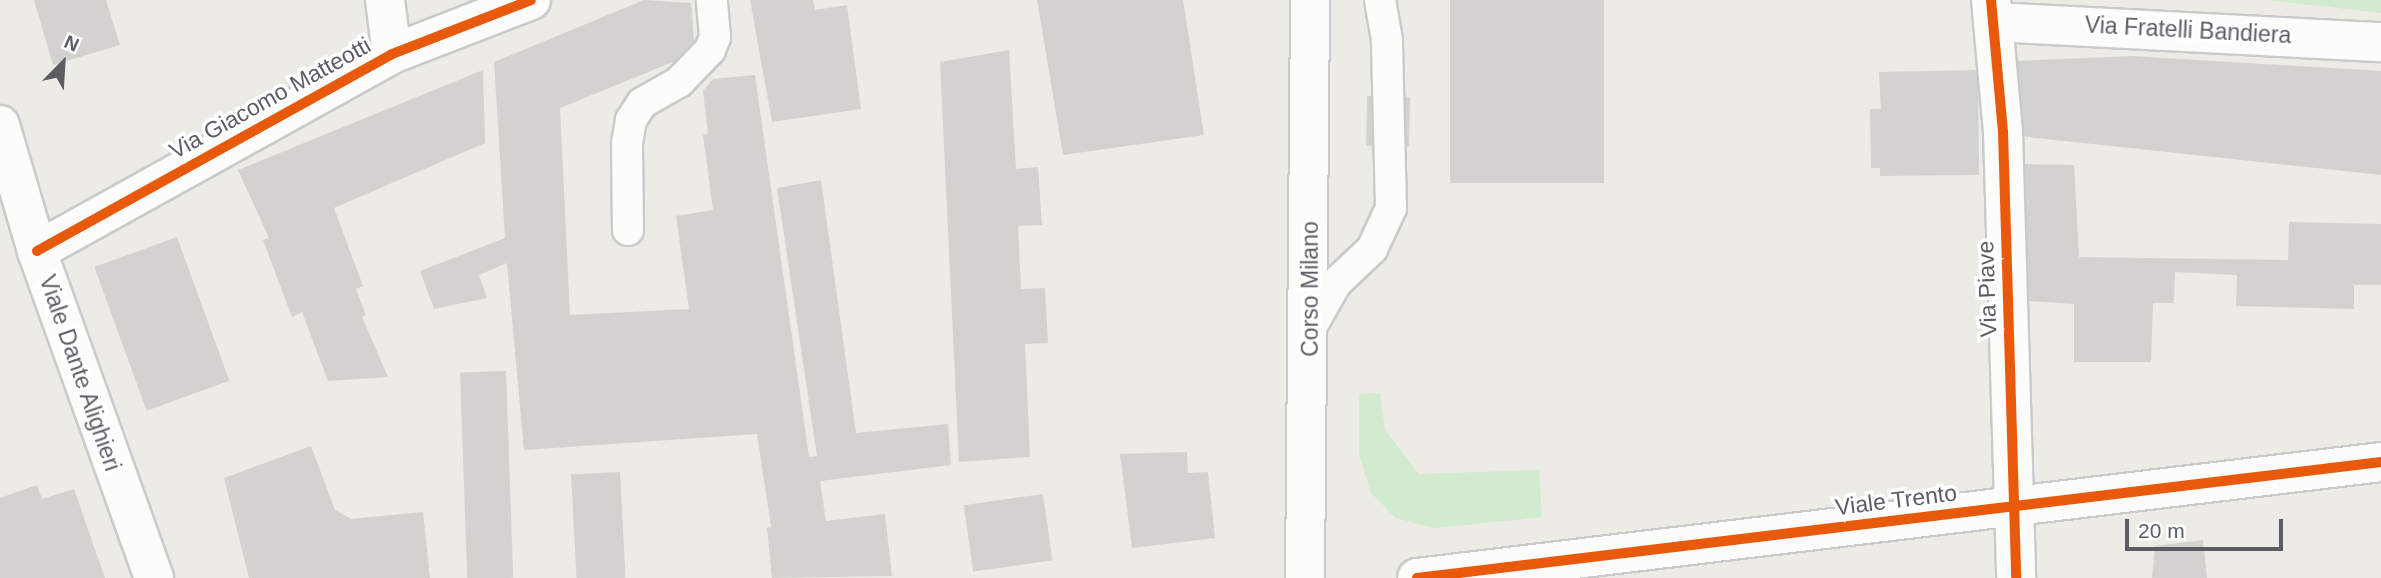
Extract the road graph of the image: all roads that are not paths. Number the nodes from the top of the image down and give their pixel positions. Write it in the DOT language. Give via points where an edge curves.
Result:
graph roads {
  1 [pos="385,0"];
  2 [pos="531,0"];
  3 [pos="712,0"];
  4 [pos="1310,0"];
  5 [pos="1380,0"];
  6 [pos="1992,11"];
  7 [pos="2381,41"];
  8 [pos="392,54"];
  9 [pos="0,125"];
  10 [pos="628,230"];
  11 [pos="37,251"];
  12 [pos="1310,329"];
  13 [pos="2381,461"];
  14 [pos="2015,507"];
  15 [pos="154,578"];
  16 [pos="1305,578"];
  17 [pos="1417,578"];
  18 [pos="2016,578"];
  1 -- 8 [label="street"];
  2 -- 8 [label="street, Via Giacomo Matteotti"];
  3 -- 10 [label="lane" via="715,37 710,50 679,82 642,103 631,120"];
  4 -- 12 [label="street, Corso Milano"];
  5 -- 12 [label="lane" via="1387,40 1391,208 1372,249 1336,284"];
  6 -- 7 [label="street, Via Fratelli Bandiera"];
  6 -- 14 [label="street, Via Piave" via="2003,132"];
  8 -- 11 [label="street, Via Giacomo Matteotti"];
  9 -- 11 [label="street, Viale Dante Alighieri"];
  11 -- 15 [label="street, Viale Dante Alighieri"];
  12 -- 16 [label="street, Corso Milano"];
  13 -- 14 [label="street, Viale Trento"];
  14 -- 17 [label="street, Viale Trento"];
  14 -- 18 [label="street, Via Piave"];
}
